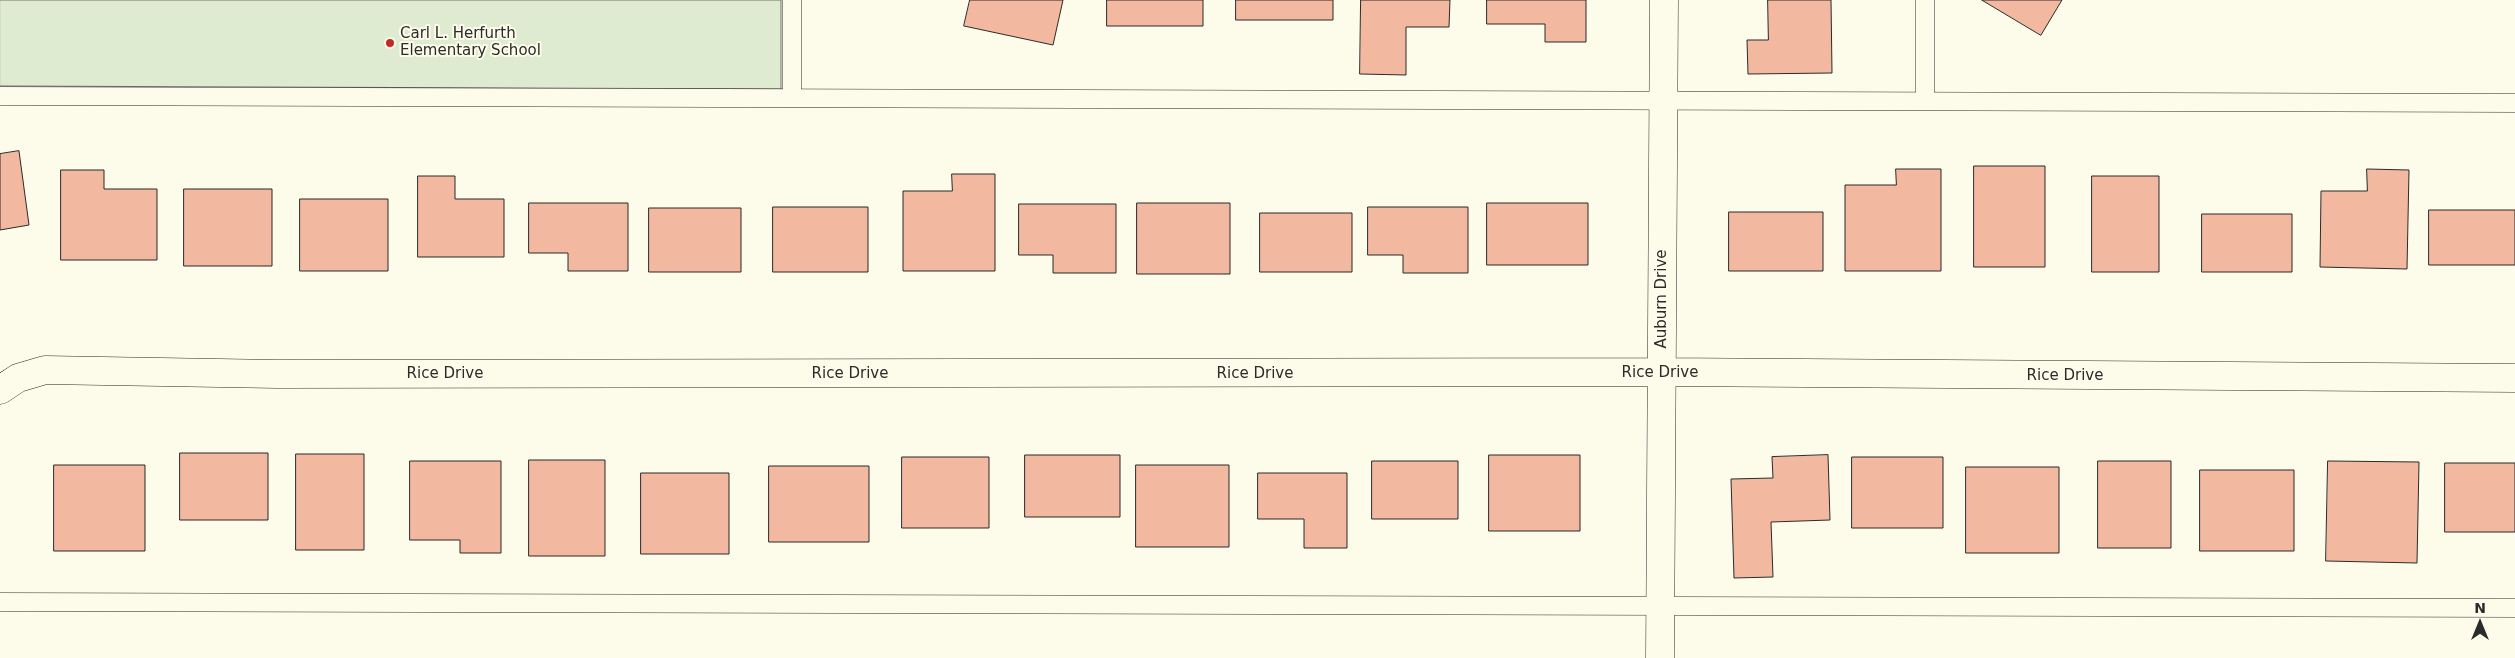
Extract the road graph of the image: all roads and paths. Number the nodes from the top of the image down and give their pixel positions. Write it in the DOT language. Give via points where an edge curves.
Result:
graph roads {
  1 [pos="792,0"];
  2 [pos="1664,0"];
  3 [pos="1925,0"];
  4 [pos="0,96"];
  5 [pos="792,98"];
  6 [pos="1664,101"];
  7 [pos="1925,101"];
  8 [pos="2515,103"];
  9 [pos="1662,372"];
  10 [pos="2515,378"];
  11 [pos="0,390"];
  12 [pos="0,602"];
  13 [pos="1660,606"];
  14 [pos="2515,608"];
  15 [pos="1660,658"];
  1 -- 5 [label="lane"];
  2 -- 6 [label="street, Auburn Drive"];
  3 -- 7 [label="lane"];
  4 -- 5 [label="lane"];
  5 -- 6 [label="lane"];
  6 -- 7 [label="lane"];
  6 -- 9 [label="street, Auburn Drive"];
  7 -- 8 [label="lane"];
  9 -- 10 [label="street, Rice Drive"];
  9 -- 11 [label="street, Rice Drive" via="277,374 45,370 18,378"];
  9 -- 13 [label="street, Auburn Drive"];
  12 -- 13 [label="lane"];
  13 -- 14 [label="lane"];
  13 -- 15 [label="street, Auburn Drive"];
}
